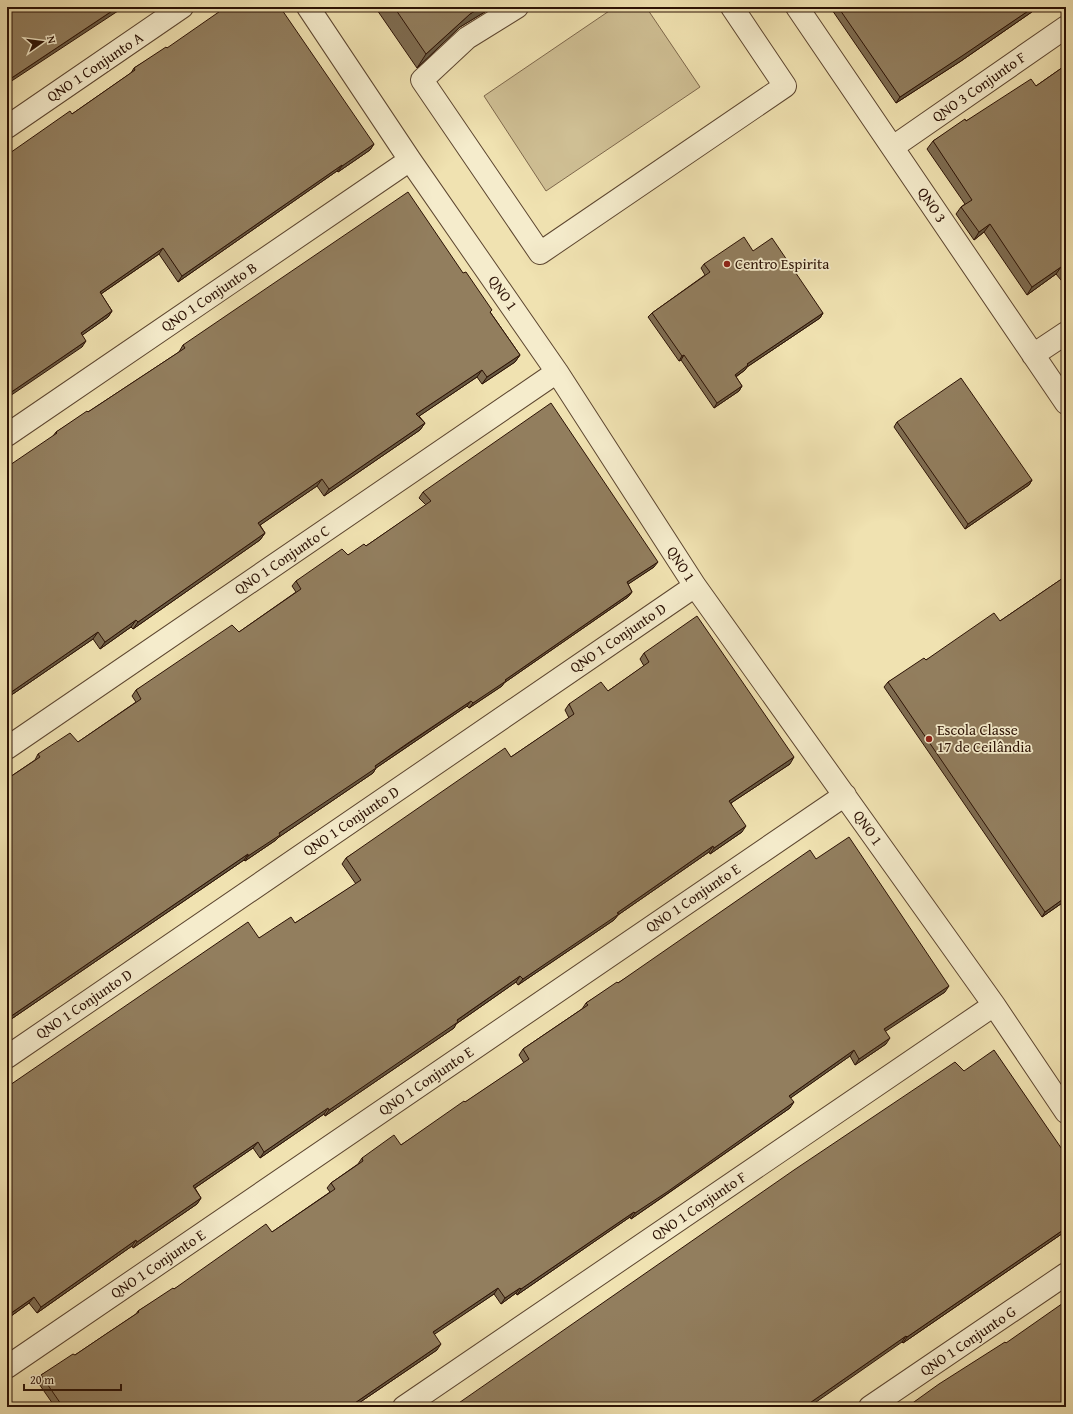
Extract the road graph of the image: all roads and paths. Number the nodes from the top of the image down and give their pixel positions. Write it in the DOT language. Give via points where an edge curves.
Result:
graph roads {
  1 [pos="182,7"];
  2 [pos="308,7"];
  3 [pos="517,7"];
  4 [pos="732,7"];
  5 [pos="797,7"];
  6 [pos="1066,27"];
  7 [pos="7,127"];
  8 [pos="893,147"];
  9 [pos="410,160"];
  10 [pos="1066,333"];
  11 [pos="1033,355"];
  12 [pos="557,372"];
  13 [pos="1066,403"];
  14 [pos="7,435"];
  15 [pos="695,586"];
  16 [pos="7,748"];
  17 [pos="845,795"];
  18 [pos="994,1005"];
  19 [pos="7,1057"];
  20 [pos="1066,1112"];
  21 [pos="1066,1274"];
  22 [pos="7,1367"];
  23 [pos="404,1407"];
  24 [pos="870,1407"];
  1 -- 7 [label="street, QNO 1 Conjunto A"];
  2 -- 9 [label="street, QNO 1"];
  3 -- 4 [label="street" via="467,38 422,80 540,253 785,86"];
  5 -- 8 [label="street, QNO 3"];
  6 -- 8 [label="street, QNO 3 Conjunto F"];
  8 -- 11 [label="street, QNO 3"];
  9 -- 12 [label="street, QNO 1"];
  9 -- 14 [label="street, QNO 1 Conjunto B"];
  10 -- 11 [label="street"];
  11 -- 13 [label="street, QNO 3"];
  12 -- 15 [label="street, QNO 1"];
  12 -- 16 [label="street, QNO 1 Conjunto C"];
  15 -- 17 [label="street, QNO 1"];
  15 -- 19 [label="street, QNO 1 Conjunto D"];
  17 -- 18 [label="street, QNO 1"];
  17 -- 22 [label="street, QNO 1 Conjunto E"];
  18 -- 20 [label="street, QNO 1"];
  18 -- 23 [label="street, QNO 1 Conjunto F"];
  21 -- 24 [label="street, QNO 1 Conjunto G"];
}
